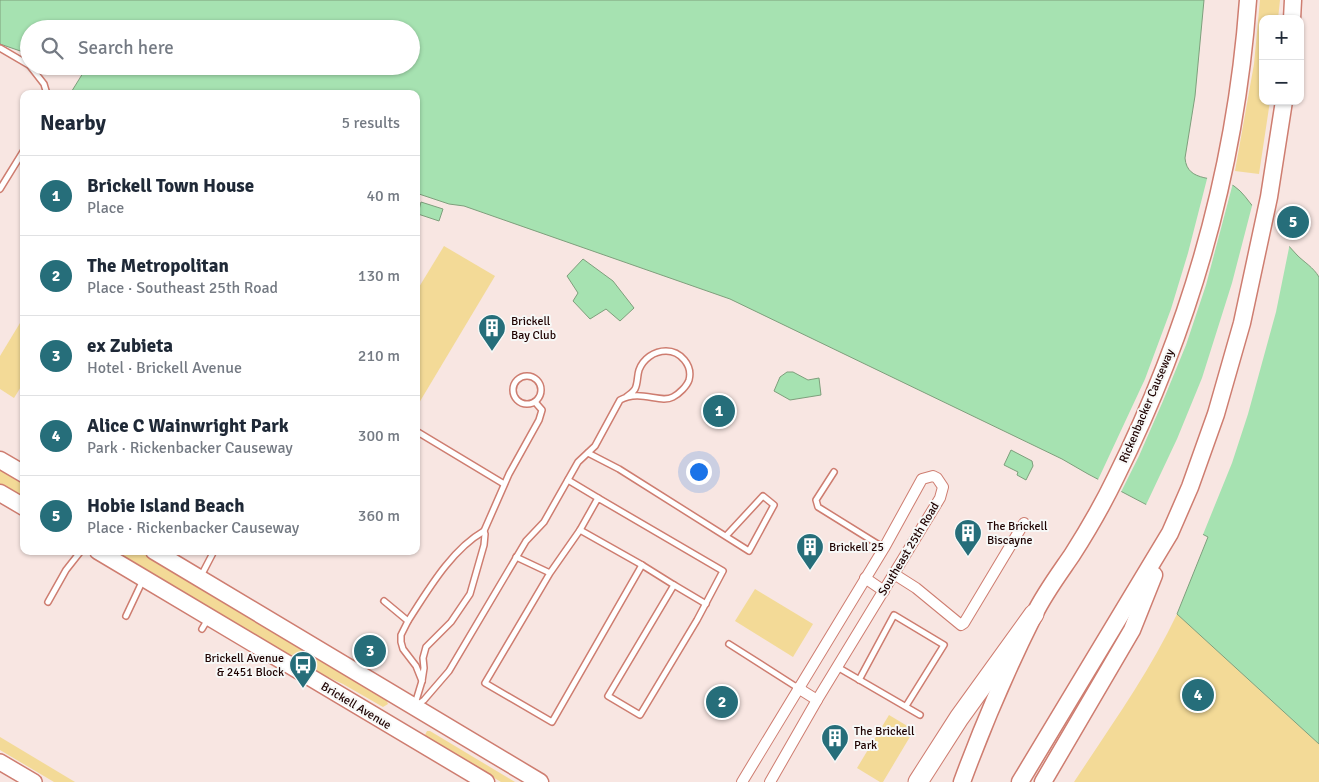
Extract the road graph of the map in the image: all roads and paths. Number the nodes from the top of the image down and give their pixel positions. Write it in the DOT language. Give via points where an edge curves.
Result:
graph roads {
  1 [pos="1248,0"];
  2 [pos="1293,0"];
  3 [pos="1292,15"];
  4 [pos="0,48"];
  5 [pos="20,60"];
  6 [pos="36,75"];
  7 [pos="46,90"];
  8 [pos="1283,105"];
  9 [pos="20,156"];
  10 [pos="0,189"];
  11 [pos="626,397"];
  12 [pos="535,402"];
  13 [pos="420,433"];
  14 [pos="588,452"];
  15 [pos="0,460"];
  16 [pos="20,472"];
  17 [pos="834,472"];
  18 [pos="568,480"];
  19 [pos="504,484"];
  20 [pos="0,493"];
  21 [pos="598,498"];
  22 [pos="20,505"];
  23 [pos="1024,523"];
  24 [pos="580,530"];
  25 [pos="484,531"];
  26 [pos="1170,533"];
  27 [pos="726,536"];
  28 [pos="884,548"];
  29 [pos="78,555"];
  30 [pos="105,555"];
  31 [pos="161,555"];
  32 [pos="212,555"];
  33 [pos="516,558"];
  34 [pos="642,565"];
  35 [pos="550,573"];
  36 [pos="894,574"];
  37 [pos="865,578"];
  38 [pos="144,579"];
  39 [pos="200,579"];
  40 [pos="674,585"];
  41 [pos="884,591"];
  42 [pos="384,601"];
  43 [pos="48,602"];
  44 [pos="706,604"];
  45 [pos="1034,614"];
  46 [pos="126,616"];
  47 [pos="408,621"];
  48 [pos="729,644"];
  49 [pos="838,668"];
  50 [pos="859,680"];
  51 [pos="422,681"];
  52 [pos="798,688"];
  53 [pos="818,700"];
  54 [pos="906,706"];
  55 [pos="414,707"];
  56 [pos="920,715"];
  57 [pos="400,732"];
  58 [pos="0,762"];
  59 [pos="34,782"];
  60 [pos="486,782"];
  61 [pos="540,782"];
  62 [pos="742,782"];
  63 [pos="770,782"];
  64 [pos="918,782"];
  65 [pos="962,782"];
  66 [pos="1020,782"];
  67 [pos="1043,782"];
  1 -- 45 [label="main road, Rickenbacker Causeway" via="1225,169 1199,269 1175,340 1149,406 1104,500"];
  2 -- 3 [label="main road"];
  4 -- 5 [label="lane"];
  6 -- 7 [label="lane"];
  8 -- 26 [label="main road" via="1254,274 1206,444"];
  9 -- 10 [label="lane"];
  11 -- 11 [label="lane" via="635,390 645,359 665,351 676,352 683,358 689,380 672,398"];
  11 -- 14 [label="lane" via="620,400 595,446"];
  12 -- 12 [label="lane" via="541,394 540,384 528,376 516,381 513,389 515,398 522,404"];
  12 -- 19 [label="lane" via="542,410 539,420"];
  13 -- 19 [label="lane"];
  14 -- 18 [label="lane"];
  14 -- 27 [label="lane"];
  15 -- 16 [label="main road"];
  17 -- 28 [label="lane" via="816,500 818,506"];
  18 -- 21 [label="lane"];
  18 -- 33 [label="lane" via="544,522 526,541"];
  19 -- 25 [label="lane"];
  20 -- 22 [label="main road"];
  21 -- 24 [label="lane"];
  21 -- 44 [label="lane" via="723,571"];
  23 -- 36 [label="street" via="961,625"];
  24 -- 34 [label="lane"];
  24 -- 35 [label="lane"];
  25 -- 47 [label="lane" via="457,552"];
  25 -- 51 [label="lane" via="484,545 470,594 451,622 426,647"];
  26 -- 66 [label="main road"];
  26 -- 67 [label="main road" via="1132,630"];
  27 -- 27 [label="lane" via="763,496 774,505 749,551"];
  28 -- 36 [label="street, Southeast 25th Road" via="922,479 937,478 943,487 940,498"];
  28 -- 37 [label="street, Southeast 25th Road"];
  29 -- 43 [label="lane"];
  30 -- 38 [label="main road, Brickell Avenue"];
  31 -- 39 [label="main road"];
  32 -- 39 [label="lane"];
  33 -- 35 [label="lane"];
  33 -- 55 [label="lane" via="449,670"];
  34 -- 35 [label="lane" via="552,722 485,682"];
  34 -- 40 [label="lane"];
  36 -- 41 [label="street, Southeast 25th Road"];
  37 -- 41 [label="street"];
  37 -- 52 [label="street, Southeast 25th Road"];
  38 -- 46 [label="lane"];
  38 -- 57 [label="main road, Brickell Avenue" via="205,623"];
  39 -- 55 [label="main road"];
  40 -- 44 [label="lane"];
  40 -- 44 [label="lane" via="608,696 640,715"];
  41 -- 49 [label="street, Southeast 25th Road"];
  42 -- 47 [label="lane"];
  45 -- 64 [label="highway" via="958,718"];
  45 -- 65 [label="main road, Rickenbacker Causeway" via="979,735"];
  47 -- 51 [label="lane" via="401,634 401,642"];
  48 -- 52 [label="lane"];
  49 -- 50 [label="lane"];
  49 -- 53 [label="street, Southeast 25th Road"];
  50 -- 54 [label="lane"];
  50 -- 54 [label="lane" via="894,615 944,645"];
  51 -- 55 [label="lane"];
  52 -- 53 [label="street"];
  52 -- 62 [label="street, Southeast 25th Road"];
  53 -- 63 [label="street, Southeast 25th Road"];
  54 -- 56 [label="lane"];
  55 -- 57 [label="main road"];
  55 -- 61 [label="main road"];
  57 -- 60 [label="main road, Brickell Avenue"];
  58 -- 59 [label="main road"];
}
